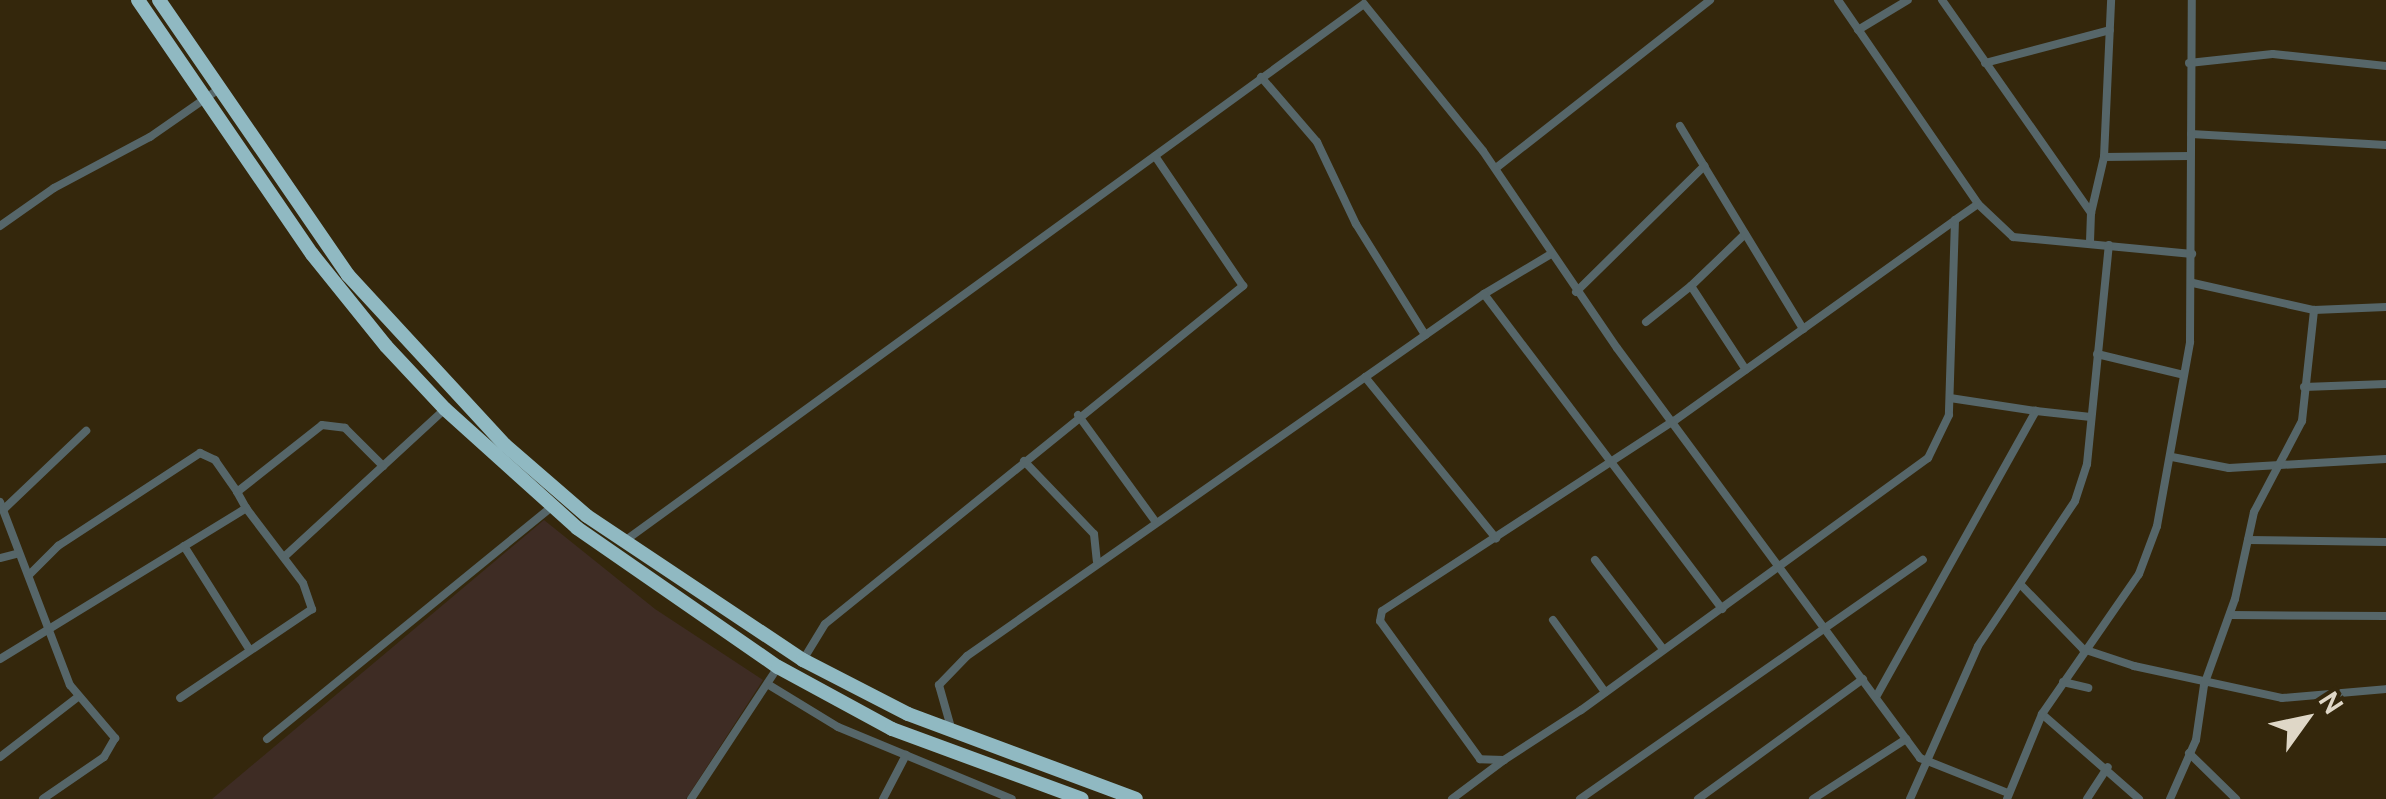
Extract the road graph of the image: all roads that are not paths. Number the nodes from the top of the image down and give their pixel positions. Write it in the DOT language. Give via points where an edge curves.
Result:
graph roads {
  1 [pos="138,0"];
  2 [pos="159,0"];
  3 [pos="1710,0"];
  4 [pos="1838,0"];
  5 [pos="1908,0"];
  6 [pos="1942,0"];
  7 [pos="2111,0"];
  8 [pos="2192,0"];
  9 [pos="1858,30"];
  10 [pos="2110,30"];
  11 [pos="1985,63"];
  12 [pos="2189,63"];
  13 [pos="2386,66"];
  14 [pos="1261,76"];
  15 [pos="218,88"];
  16 [pos="205,99"];
  17 [pos="1680,126"];
  18 [pos="2192,134"];
  19 [pos="2386,145"];
  20 [pos="1155,156"];
  21 [pos="2104,156"];
  22 [pos="2190,156"];
  23 [pos="1704,166"];
  24 [pos="1496,168"];
  25 [pos="1978,204"];
  26 [pos="2091,213"];
  27 [pos="1955,220"];
  28 [pos="0,226"];
  29 [pos="1746,234"];
  30 [pos="2090,243"];
  31 [pos="2109,245"];
  32 [pos="1551,254"];
  33 [pos="2192,254"];
  34 [pos="2193,284"];
  35 [pos="1691,286"];
  36 [pos="1576,292"];
  37 [pos="1484,294"];
  38 [pos="2386,307"];
  39 [pos="2314,310"];
  40 [pos="1646,322"];
  41 [pos="1802,329"];
  42 [pos="1425,336"];
  43 [pos="2097,354"];
  44 [pos="1746,370"];
  45 [pos="2184,375"];
  46 [pos="1366,378"];
  47 [pos="2386,384"];
  48 [pos="2304,387"];
  49 [pos="1950,398"];
  50 [pos="445,409"];
  51 [pos="2036,411"];
  52 [pos="1078,415"];
  53 [pos="2091,417"];
  54 [pos="1674,421"];
  55 [pos="86,431"];
  56 [pos="2172,457"];
  57 [pos="2386,459"];
  58 [pos="1024,461"];
  59 [pos="1607,462"];
  60 [pos="383,466"];
  61 [pos="2276,466"];
  62 [pos="237,492"];
  63 [pos="2,506"];
  64 [pos="553,506"];
  65 [pos="246,508"];
  66 [pos="1155,520"];
  67 [pos="1496,538"];
  68 [pos="2248,540"];
  69 [pos="2386,542"];
  70 [pos="622,543"];
  71 [pos="184,546"];
  72 [pos="16,554"];
  73 [pos="284,556"];
  74 [pos="0,558"];
  75 [pos="1595,560"];
  76 [pos="1923,560"];
  77 [pos="1097,562"];
  78 [pos="1780,567"];
  79 [pos="30,574"];
  80 [pos="2022,586"];
  81 [pos="1722,608"];
  82 [pos="2230,615"];
  83 [pos="2386,616"];
  84 [pos="1553,620"];
  85 [pos="52,628"];
  86 [pos="1825,628"];
  87 [pos="249,649"];
  88 [pos="1662,649"];
  89 [pos="2083,649"];
  90 [pos="0,659"];
  91 [pos="803,660"];
  92 [pos="778,667"];
  93 [pos="1863,679"];
  94 [pos="2062,682"];
  95 [pos="769,685"];
  96 [pos="2204,685"];
  97 [pos="2088,688"];
  98 [pos="2386,688"];
  99 [pos="1606,692"];
  100 [pos="78,697"];
  101 [pos="1876,697"];
  102 [pos="180,698"];
  103 [pos="2042,714"];
  104 [pos="892,729"];
  105 [pos="952,731"];
  106 [pos="267,738"];
  107 [pos="1906,739"];
  108 [pos="882,747"];
  109 [pos="2189,754"];
  110 [pos="906,755"];
  111 [pos="0,757"];
  112 [pos="1480,759"];
  113 [pos="1504,760"];
  114 [pos="1923,760"];
  115 [pos="2108,767"];
  116 [pos="1477,780"];
  117 [pos="2007,796"];
  118 [pos="43,799"];
  119 [pos="691,799"];
  120 [pos="882,799"];
  121 [pos="1012,799"];
  122 [pos="1082,799"];
  123 [pos="1136,799"];
  124 [pos="1452,799"];
  125 [pos="1580,799"];
  126 [pos="1698,799"];
  127 [pos="1814,799"];
  128 [pos="1910,799"];
  129 [pos="2088,799"];
  130 [pos="2139,799"];
  131 [pos="2170,799"];
  132 [pos="2236,799"];
  1 -- 16 [label="highway"];
  2 -- 15 [label="highway"];
  3 -- 24 [label="street"];
  4 -- 9 [label="street"];
  5 -- 9 [label="street"];
  6 -- 11 [label="street"];
  7 -- 10 [label="street"];
  8 -- 12 [label="street"];
  9 -- 25 [label="street"];
  10 -- 11 [label="street"];
  10 -- 21 [label="street"];
  11 -- 26 [label="street"];
  12 -- 13 [label="street" via="2273,54"];
  12 -- 18 [label="street"];
  14 -- 20 [label="street"];
  14 -- 24 [label="street" via="1364,4"];
  14 -- 42 [label="street" via="1317,142 1356,224"];
  15 -- 16 [label="street"];
  15 -- 70 [label="highway" via="348,276 406,343 505,445"];
  16 -- 28 [label="street"];
  16 -- 50 [label="highway" via="312,254"];
  17 -- 23 [label="street"];
  18 -- 19 [label="street"];
  18 -- 22 [label="street"];
  20 -- 52 [label="street" via="1244,284"];
  20 -- 70 [label="street"];
  21 -- 22 [label="street"];
  21 -- 26 [label="street"];
  22 -- 33 [label="street"];
  23 -- 29 [label="street"];
  23 -- 36 [label="street"];
  24 -- 32 [label="street"];
  25 -- 27 [label="street"];
  25 -- 30 [label="street" via="2013,237"];
  26 -- 30 [label="street"];
  27 -- 41 [label="street"];
  27 -- 49 [label="street"];
  29 -- 35 [label="street"];
  29 -- 41 [label="street"];
  30 -- 31 [label="street"];
  31 -- 33 [label="street"];
  31 -- 43 [label="street"];
  32 -- 36 [label="street"];
  32 -- 37 [label="street"];
  33 -- 34 [label="street"];
  34 -- 39 [label="street"];
  34 -- 45 [label="street"];
  35 -- 40 [label="street"];
  35 -- 44 [label="street"];
  36 -- 54 [label="street"];
  37 -- 42 [label="street"];
  37 -- 59 [label="street"];
  38 -- 39 [label="street"];
  39 -- 48 [label="street"];
  41 -- 44 [label="street"];
  42 -- 46 [label="street"];
  43 -- 45 [label="street"];
  43 -- 53 [label="street"];
  44 -- 54 [label="street"];
  45 -- 56 [label="street"];
  46 -- 66 [label="street"];
  46 -- 67 [label="street"];
  47 -- 48 [label="street"];
  48 -- 61 [label="street" via="2296,438"];
  49 -- 51 [label="street"];
  49 -- 78 [label="street" via="1940,443 1928,458"];
  50 -- 60 [label="street"];
  50 -- 64 [label="highway"];
  51 -- 53 [label="street"];
  51 -- 101 [label="street"];
  52 -- 58 [label="street"];
  52 -- 66 [label="street"];
  53 -- 80 [label="street" via="2075,501"];
  54 -- 59 [label="street"];
  54 -- 78 [label="street"];
  55 -- 63 [label="street"];
  56 -- 61 [label="street" via="2229,468"];
  56 -- 89 [label="street" via="2140,574"];
  57 -- 61 [label="street"];
  58 -- 77 [label="street" via="1094,534"];
  58 -- 91 [label="street" via="825,624"];
  59 -- 67 [label="street"];
  59 -- 81 [label="street"];
  60 -- 62 [label="street" via="330,422"];
  60 -- 73 [label="street"];
  61 -- 68 [label="street"];
  62 -- 65 [label="street"];
  62 -- 79 [label="street" via="215,460 200,453 58,546"];
  63 -- 72 [label="street"];
  64 -- 92 [label="highway" via="675,601"];
  64 -- 106 [label="street"];
  65 -- 71 [label="street"];
  65 -- 73 [label="street"];
  66 -- 77 [label="street"];
  67 -- 112 [label="street" via="1380,615"];
  68 -- 69 [label="street"];
  68 -- 82 [label="street"];
  70 -- 91 [label="highway"];
  71 -- 85 [label="street"];
  71 -- 87 [label="street"];
  72 -- 74 [label="street"];
  72 -- 79 [label="street"];
  73 -- 87 [label="street" via="312,608"];
  75 -- 88 [label="street"];
  76 -- 86 [label="street"];
  77 -- 105 [label="street" via="942,678 940,696"];
  78 -- 81 [label="street"];
  78 -- 86 [label="street"];
  79 -- 85 [label="street"];
  80 -- 89 [label="street"];
  80 -- 114 [label="street" via="1978,646"];
  81 -- 88 [label="street"];
  82 -- 83 [label="street"];
  82 -- 96 [label="street"];
  84 -- 99 [label="street"];
  85 -- 90 [label="street"];
  85 -- 100 [label="street"];
  86 -- 93 [label="street"];
  86 -- 125 [label="street"];
  87 -- 102 [label="street"];
  88 -- 99 [label="street"];
  89 -- 94 [label="street"];
  89 -- 96 [label="street"];
  91 -- 105 [label="highway"];
  92 -- 95 [label="street"];
  92 -- 104 [label="highway"];
  93 -- 101 [label="street"];
  93 -- 126 [label="street"];
  94 -- 97 [label="street"];
  94 -- 103 [label="street"];
  95 -- 108 [label="street"];
  95 -- 119 [label="street"];
  96 -- 98 [label="street" via="2282,698"];
  96 -- 109 [label="street"];
  99 -- 113 [label="street"];
  100 -- 111 [label="street"];
  100 -- 118 [label="street" via="112,732 113,744"];
  101 -- 107 [label="street"];
  103 -- 115 [label="street"];
  103 -- 117 [label="street"];
  104 -- 108 [label="street"];
  104 -- 122 [label="highway"];
  105 -- 123 [label="highway"];
  107 -- 114 [label="street"];
  107 -- 127 [label="street"];
  108 -- 110 [label="street"];
  109 -- 131 [label="street"];
  109 -- 132 [label="street"];
  110 -- 120 [label="street"];
  110 -- 121 [label="street"];
  112 -- 113 [label="street"];
  112 -- 116 [label="street"];
  113 -- 116 [label="street"];
  114 -- 117 [label="street"];
  114 -- 128 [label="street"];
  115 -- 129 [label="street"];
  115 -- 130 [label="street"];
  116 -- 124 [label="street"];
}
